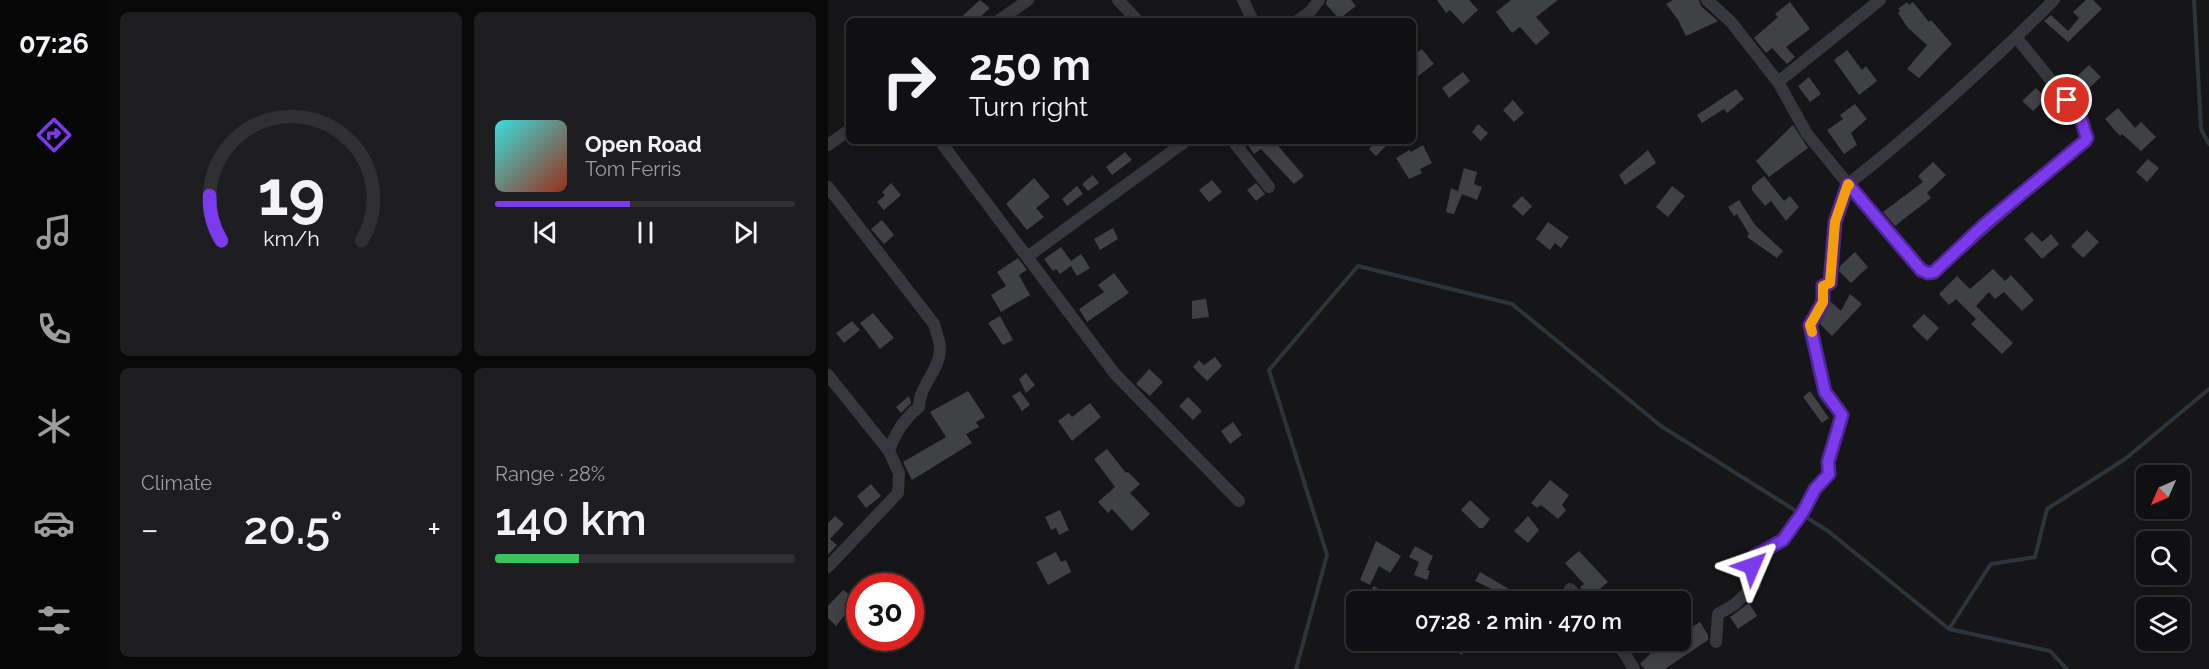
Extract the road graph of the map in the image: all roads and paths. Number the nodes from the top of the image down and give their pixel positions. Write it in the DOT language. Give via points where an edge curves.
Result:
graph roads {
  1 [pos="1118,0"];
  2 [pos="1243,0"];
  3 [pos="1319,0"];
  4 [pos="1707,0"];
  5 [pos="1880,0"];
  6 [pos="2054,0"];
  7 [pos="1024,1"];
  8 [pos="1002,18"];
  9 [pos="1135,18"];
  10 [pos="1252,18"];
  11 [pos="1301,18"];
  12 [pos="2016,37"];
  13 [pos="1778,82"];
  14 [pos="846,132"];
  15 [pos="942,144"];
  16 [pos="1182,144"];
  17 [pos="1235,144"];
  18 [pos="828,145"];
  19 [pos="1848,184"];
  20 [pos="828,187"];
  21 [pos="1269,187"];
  22 [pos="1027,257"];
  23 [pos="828,375"];
  24 [pos="889,451"];
  25 [pos="1239,501"];
  26 [pos="828,567"];
  27 [pos="1716,642"];
  28 [pos="1623,651"];
  29 [pos="1634,669"];
  1 -- 9 [label="street"];
  2 -- 10 [label="street"];
  3 -- 11 [label="street"];
  4 -- 13 [label="street" via="1731,22"];
  5 -- 13 [label="street"];
  6 -- 12 [label="street"];
  7 -- 8 [label="street"];
  12 -- 19 [label="street" via="1898,145"];
  12 -- 19 [label="street" via="2080,116 2087,131 2085,141 1934,272 1921,270"];
  13 -- 19 [label="street" via="1807,134"];
  14 -- 18 [label="street"];
  15 -- 22 [label="street"];
  16 -- 22 [label="street"];
  17 -- 21 [label="street"];
  19 -- 27 [label="street" via="1835,222 1830,283 1823,286 1823,302 1810,325 1825,392 1842,415 1828,462 1829,474 1783,540 1754,556 1755,585 1718,614"];
  20 -- 24 [label="street" via="934,324 940,346 934,369 919,395 920,407 907,416"];
  22 -- 25 [label="street" via="1115,374"];
  23 -- 24 [label="street"];
  24 -- 26 [label="street" via="898,473 898,493"];
  28 -- 29 [label="street"];
}
